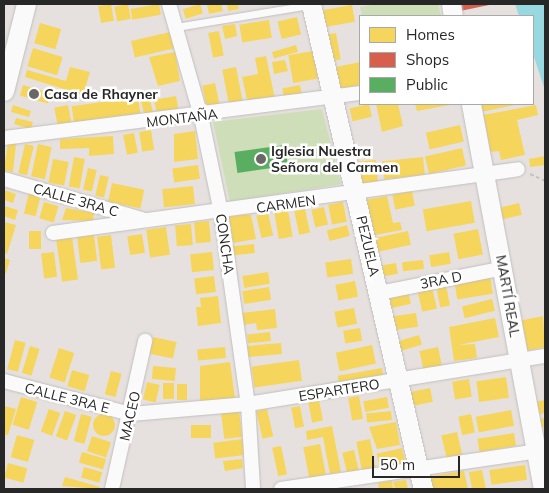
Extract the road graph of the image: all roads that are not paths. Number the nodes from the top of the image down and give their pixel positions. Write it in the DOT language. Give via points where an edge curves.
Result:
graph roads {
  1 [pos="26,4"];
  2 [pos="169,4"];
  3 [pos="312,4"];
  4 [pos="176,27"];
  5 [pos="4,91"];
  6 [pos="359,93"];
  7 [pos="331,98"];
  8 [pos="471,105"];
  9 [pos="201,116"];
  10 [pos="4,138"];
  11 [pos="518,169"];
  12 [pos="485,173"];
  13 [pos="4,179"];
  14 [pos="356,194"];
  15 [pos="221,213"];
  16 [pos="148,221"];
  17 [pos="53,232"];
  18 [pos="504,268"];
  19 [pos="379,293"];
  20 [pos="145,342"];
  21 [pos="545,356"];
  22 [pos="519,361"];
  23 [pos="397,380"];
  24 [pos="4,382"];
  25 [pos="248,404"];
  26 [pos="131,414"];
  27 [pos="540,450"];
  28 [pos="419,470"];
  29 [pos="112,489"];
  30 [pos="253,489"];
  31 [pos="282,489"];
  32 [pos="423,489"];
  33 [pos="543,489"];
  1 -- 5 [label="main road"];
  2 -- 4 [label="street, CONCHA"];
  3 -- 4 [label="lane"];
  3 -- 7 [label="main road, PEZUELA"];
  4 -- 9 [label="street, CONCHA"];
  6 -- 7 [label="street, MONTAÑA"];
  7 -- 9 [label="street, MONTAÑA"];
  7 -- 14 [label="main road, PEZUELA"];
  8 -- 12 [label="main road, MARTÍ REAL"];
  9 -- 10 [label="street, MONTAÑA"];
  9 -- 15 [label="street, CONCHA"];
  11 -- 12 [label="street, CARMEN"];
  12 -- 14 [label="street, CARMEN"];
  12 -- 18 [label="main road, MARTÍ REAL"];
  13 -- 16 [label="street, CALLE 3RA C"];
  14 -- 15 [label="street, CARMEN"];
  14 -- 19 [label="main road, PEZUELA"];
  15 -- 16 [label="street, CARMEN"];
  15 -- 25 [label="street, CONCHA"];
  16 -- 17 [label="street, CARMEN"];
  18 -- 19 [label="street, 3RA D"];
  18 -- 22 [label="main road, MARTÍ REAL"];
  19 -- 23 [label="main road, PEZUELA"];
  20 -- 26 [label="street, MACEO"];
  21 -- 22 [label="street, ESPARTERO"];
  22 -- 23 [label="street, ESPARTERO"];
  22 -- 27 [label="main road, MARTÍ REAL"];
  23 -- 25 [label="street, ESPARTERO"];
  23 -- 28 [label="main road, PEZUELA"];
  24 -- 26 [label="street, CALLE 3RA E"];
  25 -- 26 [label="street, ESPARTERO"];
  25 -- 30 [label="street, CONCHA"];
  26 -- 29 [label="street, MACEO"];
  27 -- 28 [label="street"];
  27 -- 33 [label="main road, MARTÍ REAL"];
  28 -- 31 [label="street"];
  28 -- 32 [label="main road, PEZUELA"];
}
